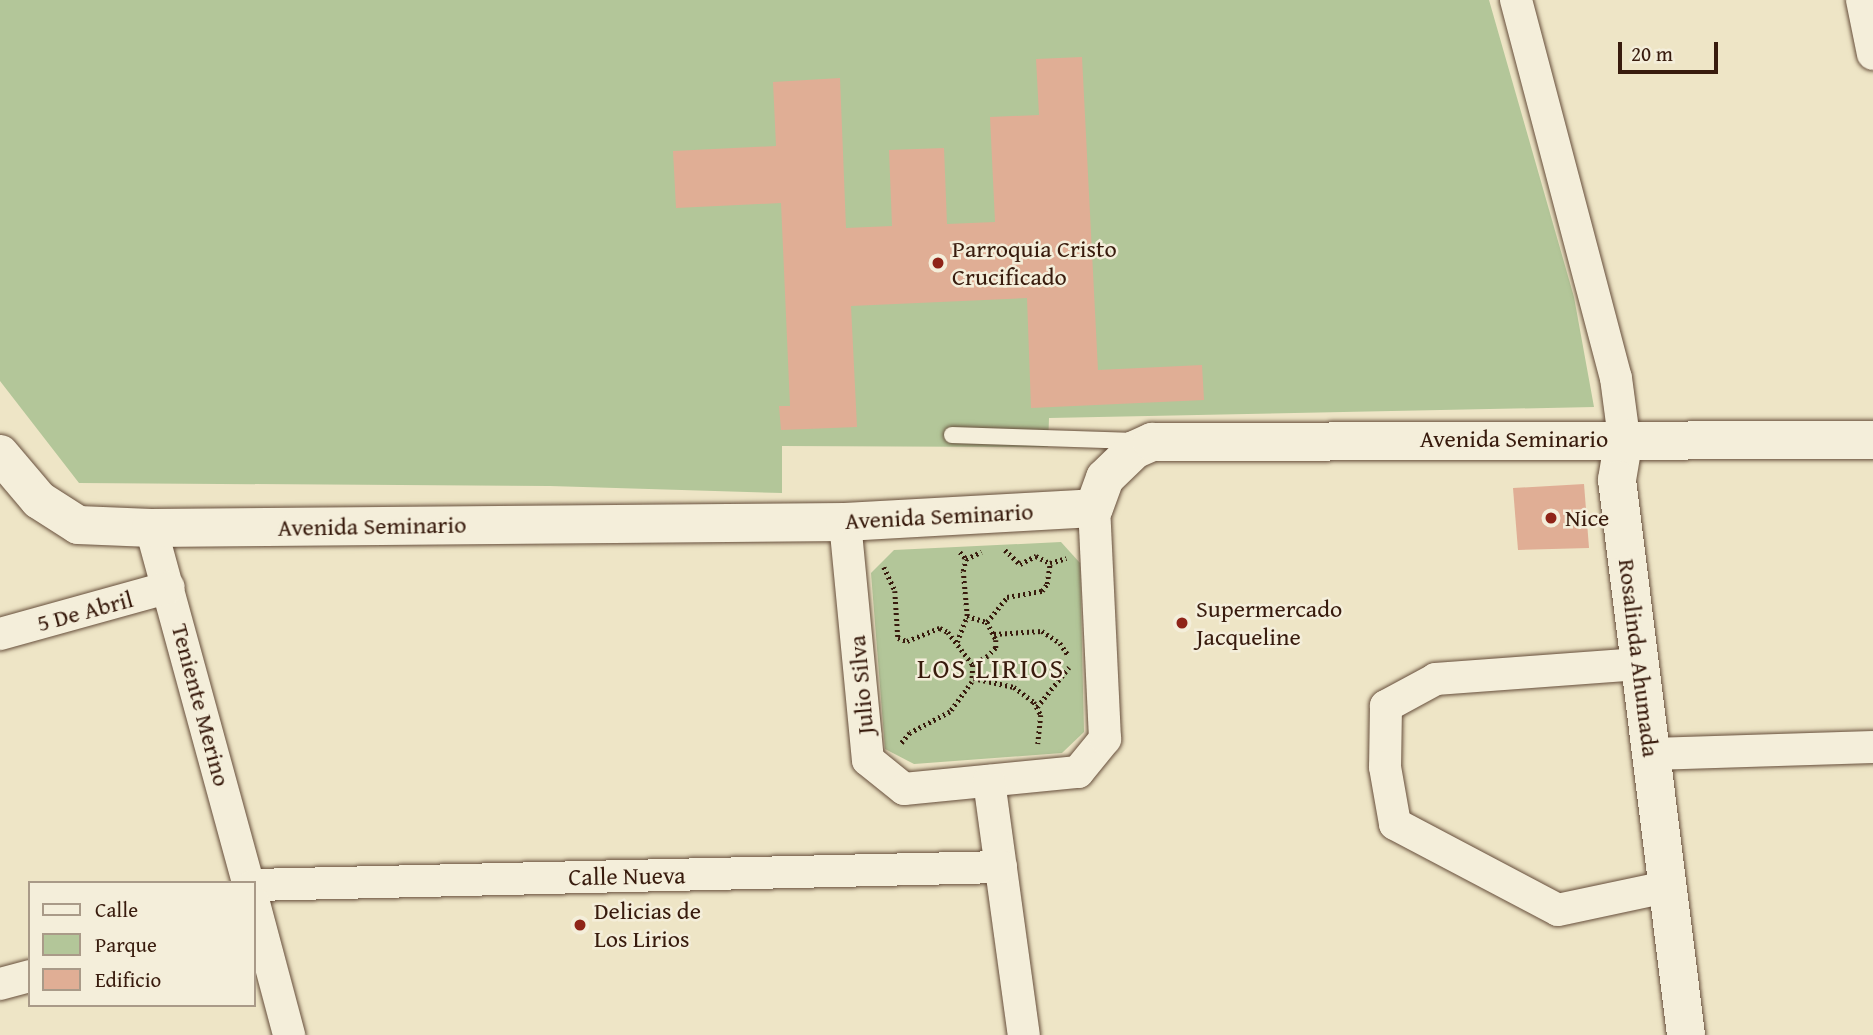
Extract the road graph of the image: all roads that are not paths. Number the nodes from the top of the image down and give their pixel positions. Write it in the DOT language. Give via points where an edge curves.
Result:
graph roads {
  1 [pos="1516,0"];
  2 [pos="1862,0"];
  3 [pos="1873,54"];
  4 [pos="952,435"];
  5 [pos="1624,438"];
  6 [pos="1873,440"];
  7 [pos="1152,442"];
  8 [pos="0,454"];
  9 [pos="1094,508"];
  10 [pos="151,528"];
  11 [pos="847,539"];
  12 [pos="169,587"];
  13 [pos="0,634"];
  14 [pos="1639,664"];
  15 [pos="1873,747"];
  16 [pos="1652,754"];
  17 [pos="989,781"];
  18 [pos="1001,867"];
  19 [pos="247,881"];
  20 [pos="256,885"];
  21 [pos="1666,887"];
  22 [pos="256,916"];
  23 [pos="28,977"];
  24 [pos="0,984"];
  25 [pos="289,1035"];
  26 [pos="1024,1035"];
  27 [pos="1686,1035"];
  1 -- 5 [label="street, Rosalinda Ahumada" via="1616,378"];
  2 -- 3 [label="street"];
  4 -- 7 [label="lane"];
  5 -- 6 [label="street, Avenida Seminario"];
  5 -- 7 [label="street, Avenida Seminario"];
  5 -- 14 [label="street, Rosalinda Ahumada" via="1618,480"];
  7 -- 9 [label="street" via="1134,450 1105,478"];
  8 -- 10 [label="street, Avenida Seminario" via="39,500 78,525"];
  9 -- 11 [label="street, Avenida Seminario" via="950,516"];
  9 -- 17 [label="street" via="1105,739 1079,772"];
  10 -- 11 [label="street, Avenida Seminario"];
  10 -- 12 [label="street, Teniente Merino"];
  11 -- 17 [label="street, Julio Silva" via="868,760 904,789"];
  12 -- 13 [label="street, 5 De Abril"];
  12 -- 19 [label="street, Teniente Merino"];
  14 -- 16 [label="street, Rosalinda Ahumada"];
  14 -- 21 [label="street" via="1436,679 1386,706 1384,767 1395,824 1558,911"];
  15 -- 16 [label="street"];
  16 -- 21 [label="street, Rosalinda Ahumada"];
  17 -- 18 [label="street"];
  18 -- 20 [label="street, Calle Nueva"];
  18 -- 26 [label="street"];
  21 -- 27 [label="street, Rosalinda Ahumada"];
  22 -- 25 [label="street"];
  23 -- 24 [label="street"];
}
